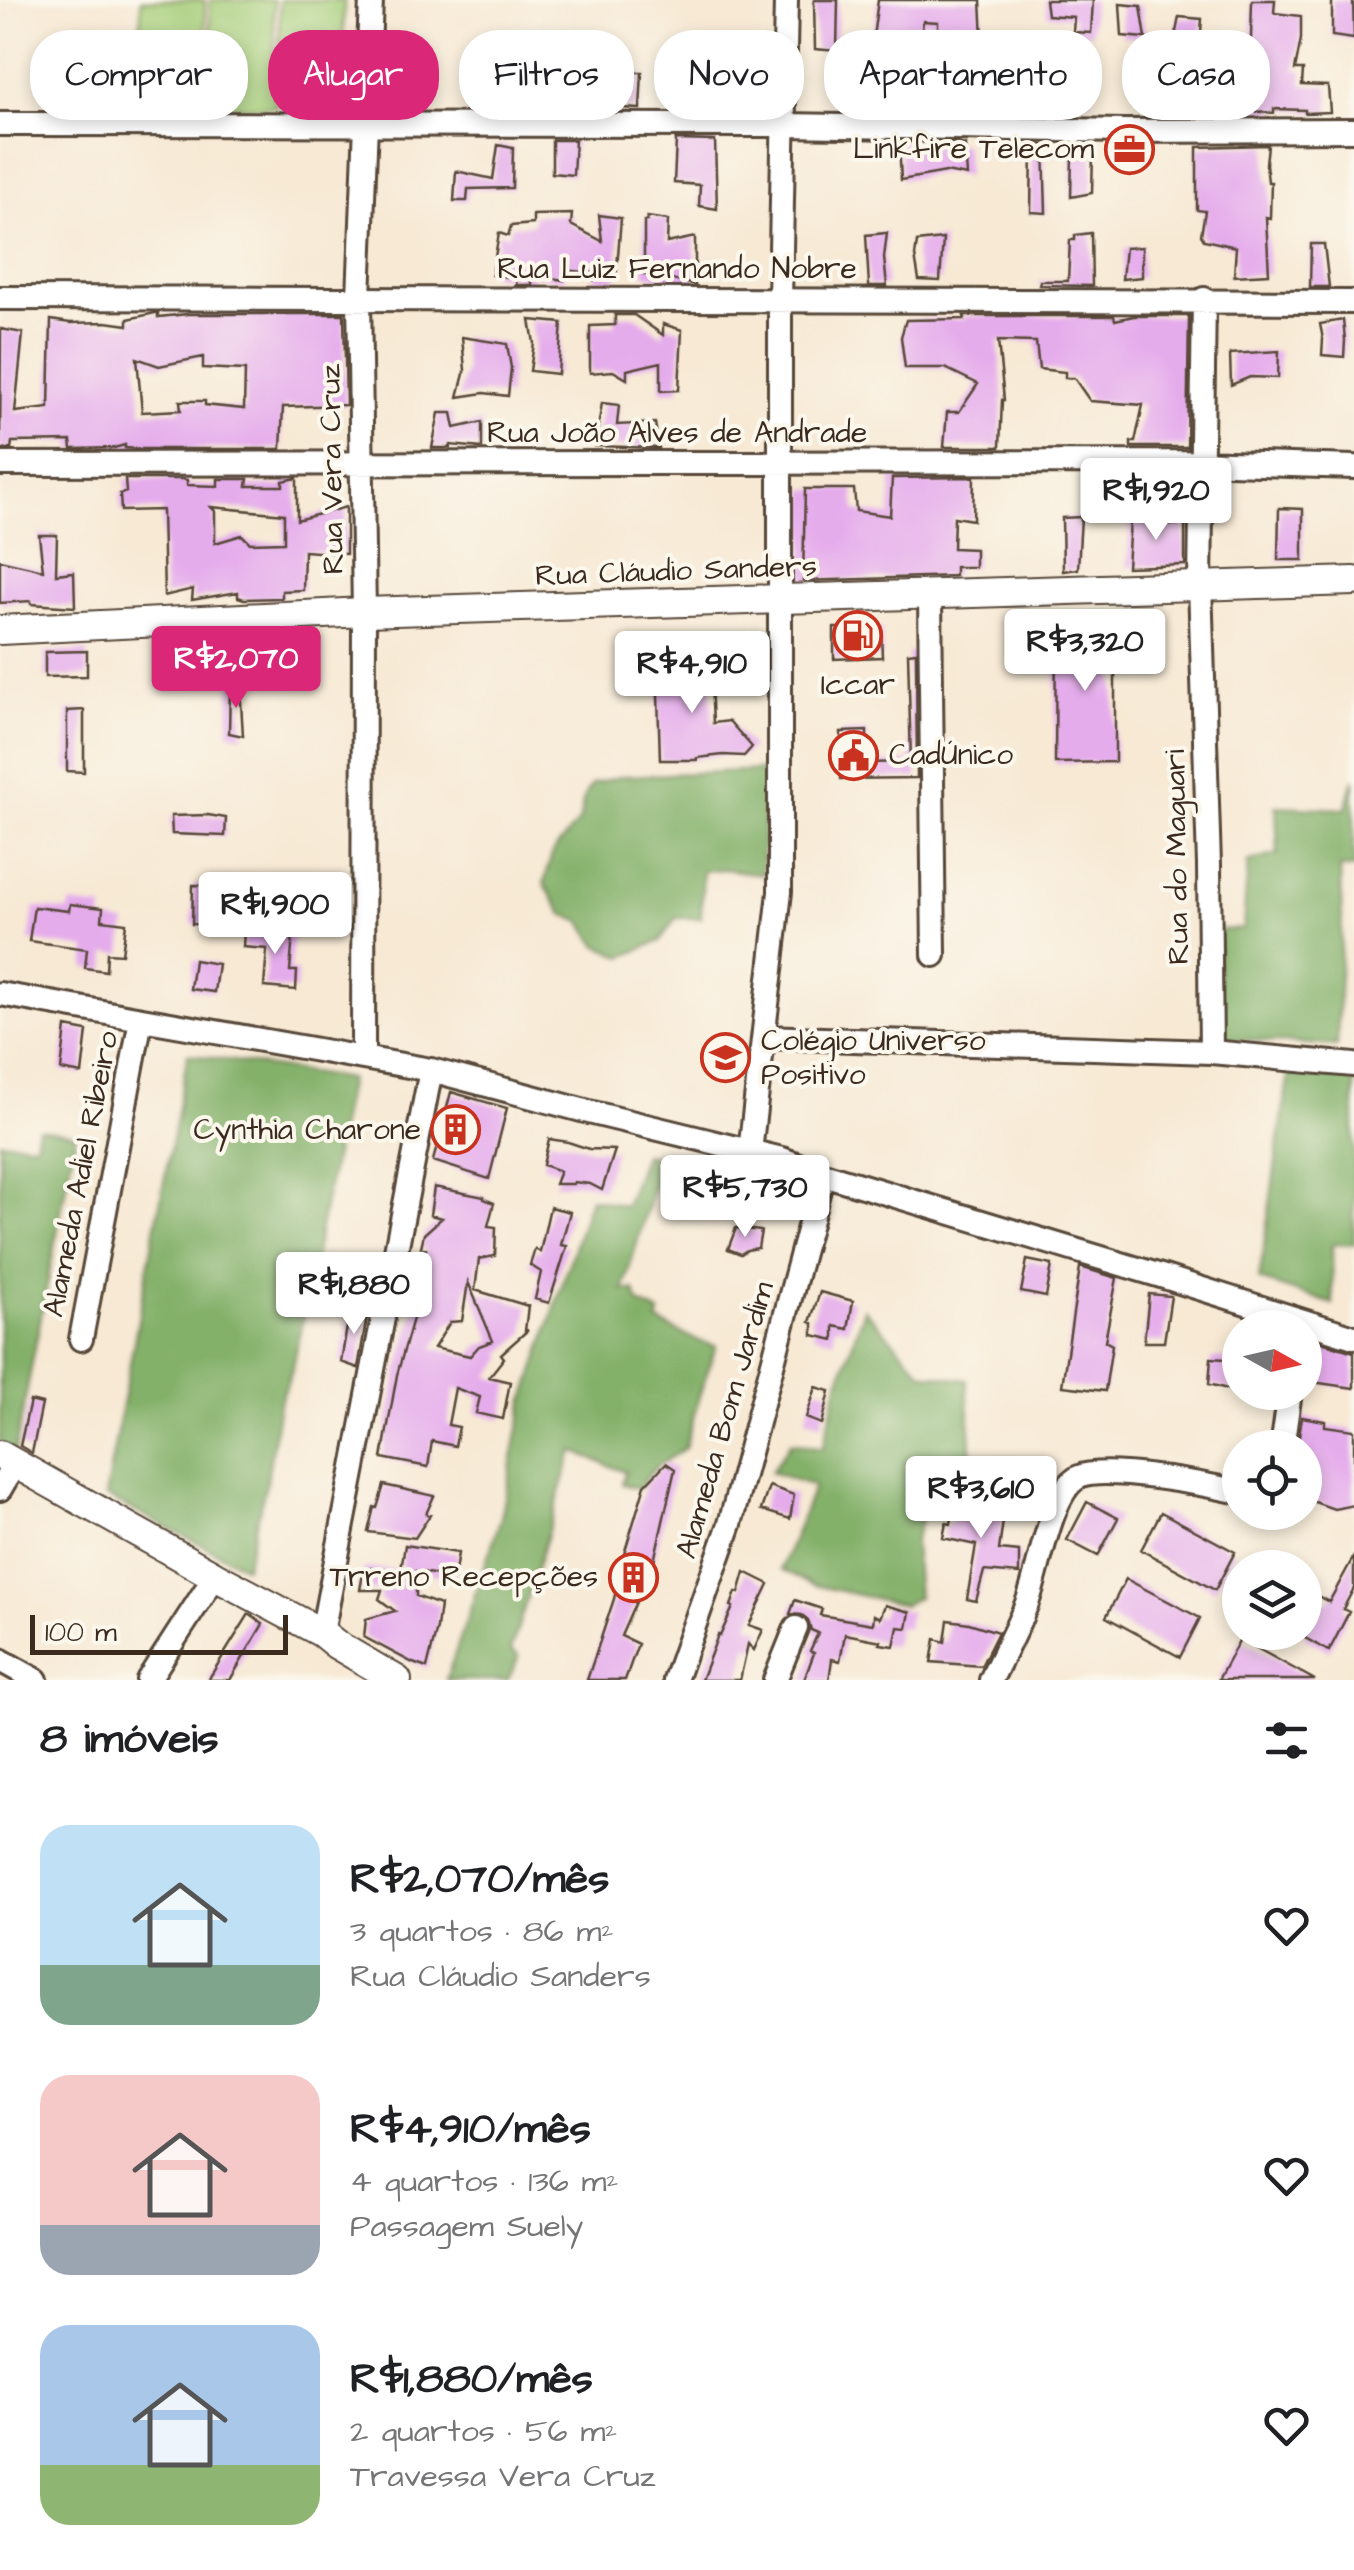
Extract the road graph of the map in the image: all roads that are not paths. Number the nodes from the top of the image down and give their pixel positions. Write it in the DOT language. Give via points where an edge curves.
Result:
graph roads {
  1 [pos="371,0"];
  2 [pos="786,0"];
  3 [pos="0,124"];
  4 [pos="366,124"];
  5 [pos="786,125"];
  6 [pos="1354,130"];
  7 [pos="359,297"];
  8 [pos="0,298"];
  9 [pos="780,300"];
  10 [pos="1204,300"];
  11 [pos="1354,302"];
  12 [pos="361,462"];
  13 [pos="1200,462"];
  14 [pos="781,463"];
  15 [pos="0,464"];
  16 [pos="1354,467"];
  17 [pos="1354,581"];
  18 [pos="1200,584"];
  19 [pos="930,596"];
  20 [pos="781,600"];
  21 [pos="364,612"];
  22 [pos="0,630"];
  23 [pos="934,954"];
  24 [pos="0,994"];
  25 [pos="141,1018"];
  26 [pos="764,1037"];
  27 [pos="1211,1052"];
  28 [pos="364,1057"];
  29 [pos="1354,1065"];
  30 [pos="431,1070"];
  31 [pos="750,1152"];
  32 [pos="823,1174"];
  33 [pos="1260,1310"];
  34 [pos="1322,1329"];
  35 [pos="1354,1337"];
  36 [pos="81,1340"];
  37 [pos="7,1459"];
  38 [pos="0,1489"];
  39 [pos="1222,1489"];
  40 [pos="215,1576"];
  41 [pos="796,1628"];
  42 [pos="322,1632"];
  43 [pos="0,1660"];
  44 [pos="36,1680"];
  45 [pos="148,1680"];
  46 [pos="397,1680"];
  47 [pos="675,1680"];
  48 [pos="775,1680"];
  49 [pos="991,1680"];
  1 -- 4 [label="street, Rua Vera Cruz"];
  2 -- 5 [label="street"];
  3 -- 4 [label="street"];
  4 -- 5 [label="street"];
  4 -- 7 [label="street, Rua Vera Cruz"];
  5 -- 6 [label="street"];
  5 -- 9 [label="street"];
  7 -- 8 [label="street, Rua Luiz Fernando Nobre"];
  7 -- 9 [label="street, Rua Luiz Fernando Nobre"];
  7 -- 12 [label="street, Rua Vera Cruz"];
  9 -- 10 [label="street, Rua Luiz Fernando Nobre"];
  9 -- 14 [label="street"];
  10 -- 11 [label="street, Rua Luiz Fernando Nobre"];
  10 -- 13 [label="street, Rua do Maguari"];
  12 -- 14 [label="street, Rua João Alves de Andrade"];
  12 -- 15 [label="street, Rua João Alves de Andrade"];
  12 -- 21 [label="street, Rua Vera Cruz"];
  13 -- 14 [label="street, Rua João Alves de Andrade"];
  13 -- 16 [label="street, Rua João Alves de Andrade"];
  13 -- 18 [label="street, Rua do Maguari"];
  14 -- 20 [label="street"];
  17 -- 18 [label="main road, Rua Cláudio Sanders"];
  18 -- 19 [label="main road, Rua Cláudio Sanders"];
  18 -- 27 [label="street, Rua do Maguari"];
  19 -- 20 [label="main road, Rua Cláudio Sanders"];
  19 -- 23 [label="street"];
  20 -- 21 [label="main road, Rua Cláudio Sanders"];
  20 -- 26 [label="street" via="780,892"];
  21 -- 22 [label="main road, Rua Cláudio Sanders"];
  21 -- 28 [label="street, Rua Vera Cruz"];
  24 -- 25 [label="street"];
  25 -- 28 [label="street"];
  25 -- 36 [label="street, Alameda Adiel Ribeiro"];
  26 -- 27 [label="street"];
  26 -- 31 [label="street"];
  27 -- 29 [label="street"];
  28 -- 30 [label="street"];
  30 -- 31 [label="street"];
  30 -- 42 [label="street"];
  31 -- 32 [label="street"];
  32 -- 33 [label="street"];
  32 -- 47 [label="street, Alameda Bom Jardim" via="730,1524"];
  34 -- 35 [label="street"];
  37 -- 38 [label="street"];
  37 -- 40 [label="main road"];
  39 -- 49 [label="street" via="1097,1472 1067,1485 1028,1602"];
  40 -- 42 [label="main road"];
  40 -- 45 [label="street"];
  41 -- 48 [label="street"];
  42 -- 46 [label="main road"];
  43 -- 44 [label="street"];
}
